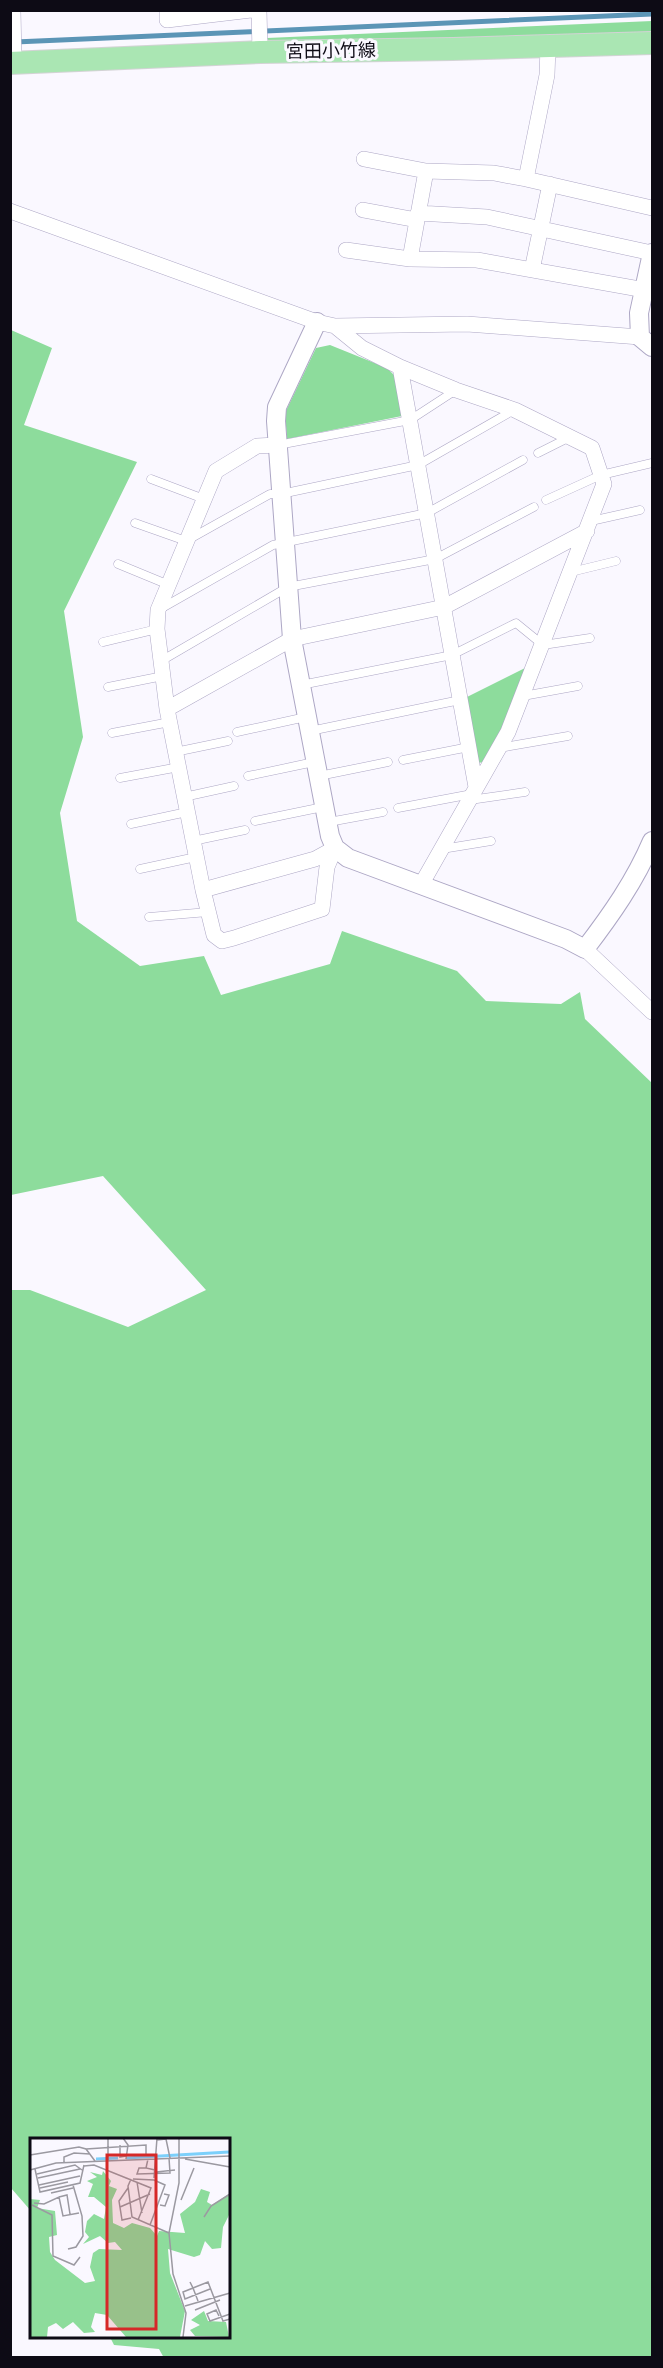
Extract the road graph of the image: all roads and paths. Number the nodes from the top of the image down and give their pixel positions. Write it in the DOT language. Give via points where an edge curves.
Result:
graph roads {
  1 [pos="13,10"];
  2 [pos="167,10"];
  3 [pos="257,13"];
  4 [pos="652,43"];
  5 [pos="260,45"];
  6 [pos="548,47"];
  7 [pos="13,58"];
  8 [pos="364,159"];
  9 [pos="426,171"];
  10 [pos="526,179"];
  11 [pos="550,184"];
  12 [pos="652,208"];
  13 [pos="363,210"];
  14 [pos="10,211"];
  15 [pos="418,216"];
  16 [pos="540,228"];
  17 [pos="346,250"];
  18 [pos="652,253"];
  19 [pos="410,259"];
  20 [pos="532,270"];
  21 [pos="649,288"];
  22 [pos="317,322"];
  23 [pos="335,326"];
  24 [pos="646,342"];
  25 [pos="400,367"];
  26 [pos="456,390"];
  27 [pos="515,410"];
  28 [pos="410,420"];
  29 [pos="568,438"];
  30 [pos="277,446"];
  31 [pos="538,453"];
  32 [pos="523,460"];
  33 [pos="652,464"];
  34 [pos="418,465"];
  35 [pos="601,475"];
  36 [pos="151,479"];
  37 [pos="281,494"];
  38 [pos="204,499"];
  39 [pos="546,500"];
  40 [pos="534,507"];
  41 [pos="640,510"];
  42 [pos="427,513"];
  43 [pos="135,523"];
  44 [pos="589,526"];
  45 [pos="186,541"];
  46 [pos="284,541"];
  47 [pos="435,559"];
  48 [pos="616,561"];
  49 [pos="118,564"];
  50 [pos="571,572"];
  51 [pos="169,585"];
  52 [pos="288,587"];
  53 [pos="444,607"];
  54 [pos="158,610"];
  55 [pos="157,629"];
  56 [pos="590,638"];
  57 [pos="292,639"];
  58 [pos="103,642"];
  59 [pos="543,645"];
  60 [pos="452,655"];
  61 [pos="162,668"];
  62 [pos="301,685"];
  63 [pos="578,686"];
  64 [pos="108,687"];
  65 [pos="523,696"];
  66 [pos="460,700"];
  67 [pos="168,716"];
  68 [pos="309,724"];
  69 [pos="237,732"];
  70 [pos="112,733"];
  71 [pos="568,736"];
  72 [pos="228,741"];
  73 [pos="469,747"];
  74 [pos="499,748"];
  75 [pos="177,760"];
  76 [pos="402,760"];
  77 [pos="388,762"];
  78 [pos="317,769"];
  79 [pos="248,776"];
  80 [pos="120,778"];
  81 [pos="234,786"];
  82 [pos="525,792"];
  83 [pos="472,794"];
  84 [pos="186,805"];
  85 [pos="398,808"];
  86 [pos="382,812"];
  87 [pos="326,815"];
  88 [pos="255,821"];
  89 [pos="131,824"];
  90 [pos="245,830"];
  91 [pos="491,841"];
  92 [pos="193,842"];
  93 [pos="652,842"];
  94 [pos="335,848"];
  95 [pos="441,849"];
  96 [pos="196,857"];
  97 [pos="140,869"];
  98 [pos="421,885"];
  99 [pos="203,890"];
  100 [pos="208,912"];
  101 [pos="149,917"];
  102 [pos="585,949"];
  103 [pos="652,1012"];
  1 -- 7 [label="street"];
  2 -- 3 [label="street" via="167,20"];
  3 -- 5 [label="street"];
  4 -- 6 [label="main road, 宮田小竹線"];
  5 -- 6 [label="main road, 宮田小竹線"];
  5 -- 7 [label="main road, 宮田小竹線"];
  6 -- 10 [label="street" via="547,75"];
  8 -- 9 [label="street"];
  9 -- 10 [label="street" via="494,173"];
  9 -- 15 [label="street"];
  10 -- 11 [label="street"];
  11 -- 12 [label="street"];
  11 -- 16 [label="street"];
  13 -- 15 [label="street"];
  14 -- 22 [label="street"];
  15 -- 16 [label="street" via="487,217"];
  15 -- 19 [label="street"];
  16 -- 18 [label="street"];
  16 -- 20 [label="street"];
  17 -- 19 [label="street"];
  18 -- 21 [label="street"];
  19 -- 20 [label="street" via="477,260"];
  20 -- 21 [label="street"];
  21 -- 24 [label="street" via="639,314"];
  22 -- 23 [label="street"];
  22 -- 30 [label="street" via="277,407"];
  23 -- 24 [label="street" via="467,324"];
  23 -- 25 [label="street" via="362,348"];
  25 -- 26 [label="street"];
  25 -- 28 [label="street"];
  26 -- 27 [label="street"];
  26 -- 28 [label="lane"];
  27 -- 29 [label="street"];
  27 -- 34 [label="lane"];
  28 -- 30 [label="lane"];
  28 -- 34 [label="street"];
  29 -- 31 [label="lane"];
  29 -- 35 [label="street" via="592,448"];
  30 -- 37 [label="street"];
  30 -- 38 [label="street" via="257,446 216,471"];
  32 -- 42 [label="lane"];
  33 -- 35 [label="lane"];
  34 -- 37 [label="lane"];
  34 -- 42 [label="street"];
  35 -- 39 [label="lane"];
  35 -- 44 [label="street" via="604,484"];
  36 -- 38 [label="lane"];
  37 -- 45 [label="lane" via="270,494"];
  37 -- 46 [label="street"];
  38 -- 45 [label="street"];
  40 -- 47 [label="lane"];
  41 -- 44 [label="lane"];
  42 -- 46 [label="lane"];
  42 -- 47 [label="street"];
  43 -- 45 [label="lane"];
  44 -- 50 [label="street"];
  44 -- 53 [label="street"];
  45 -- 51 [label="street"];
  46 -- 52 [label="street"];
  46 -- 54 [label="lane"];
  47 -- 52 [label="lane"];
  47 -- 53 [label="street"];
  48 -- 50 [label="lane"];
  49 -- 51 [label="lane"];
  50 -- 59 [label="street"];
  51 -- 54 [label="street"];
  52 -- 57 [label="street"];
  52 -- 61 [label="lane"];
  53 -- 57 [label="street"];
  53 -- 60 [label="street"];
  54 -- 55 [label="street"];
  55 -- 58 [label="lane"];
  55 -- 61 [label="street"];
  56 -- 59 [label="lane"];
  57 -- 62 [label="street"];
  57 -- 67 [label="street"];
  59 -- 60 [label="lane" via="516,623"];
  59 -- 65 [label="street"];
  60 -- 62 [label="lane"];
  60 -- 66 [label="street"];
  61 -- 64 [label="lane"];
  61 -- 67 [label="street"];
  62 -- 68 [label="street"];
  63 -- 65 [label="lane"];
  65 -- 74 [label="street"];
  66 -- 68 [label="lane"];
  66 -- 73 [label="street"];
  67 -- 70 [label="lane"];
  67 -- 75 [label="street"];
  68 -- 69 [label="lane"];
  68 -- 78 [label="street"];
  71 -- 74 [label="lane"];
  72 -- 75 [label="lane"];
  73 -- 76 [label="lane"];
  73 -- 83 [label="street"];
  74 -- 83 [label="street"];
  75 -- 80 [label="lane"];
  75 -- 84 [label="street"];
  77 -- 78 [label="lane"];
  78 -- 79 [label="lane"];
  78 -- 87 [label="street"];
  81 -- 84 [label="lane"];
  82 -- 83 [label="lane"];
  83 -- 85 [label="lane"];
  83 -- 95 [label="street"];
  84 -- 89 [label="lane"];
  84 -- 92 [label="street"];
  86 -- 87 [label="lane"];
  87 -- 88 [label="lane"];
  87 -- 94 [label="street"];
  90 -- 92 [label="lane"];
  91 -- 95 [label="lane"];
  92 -- 96 [label="street"];
  93 -- 102 [label="street" via="618,906"];
  94 -- 98 [label="street" via="348,858"];
  94 -- 99 [label="street" via="315,859"];
  94 -- 100 [label="street" via="327,867 322,909 222,940 214,935"];
  95 -- 98 [label="street"];
  96 -- 97 [label="lane"];
  96 -- 99 [label="street"];
  98 -- 102 [label="street"];
  99 -- 100 [label="street"];
  100 -- 101 [label="lane"];
  102 -- 103 [label="street"];
}
